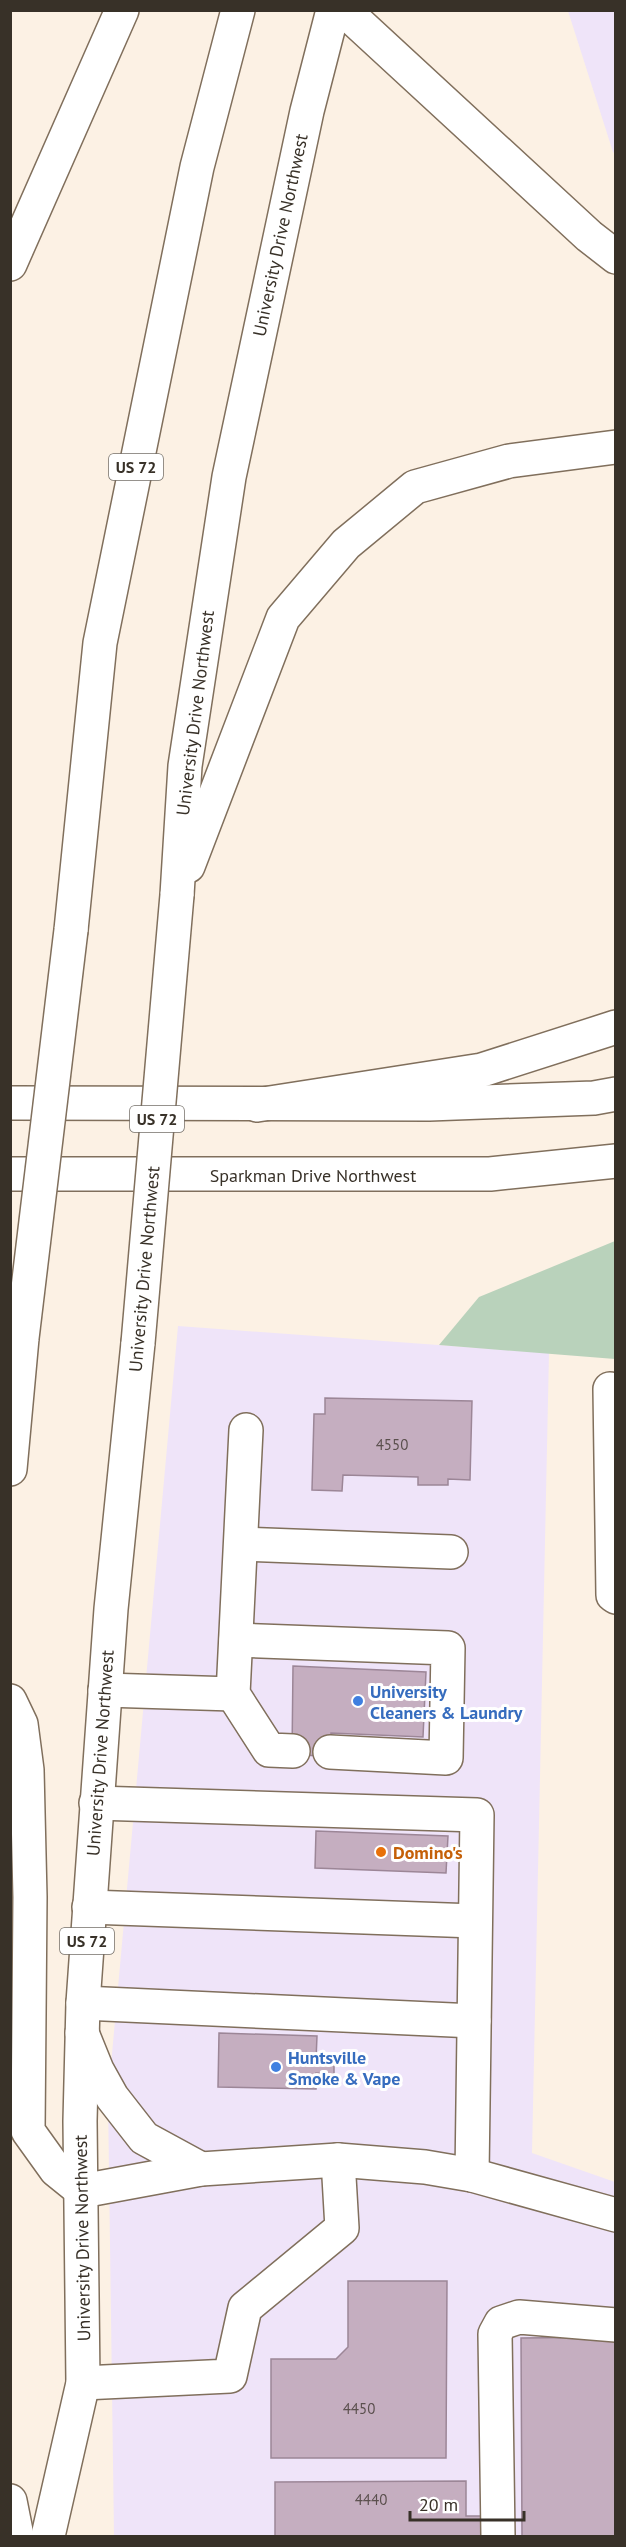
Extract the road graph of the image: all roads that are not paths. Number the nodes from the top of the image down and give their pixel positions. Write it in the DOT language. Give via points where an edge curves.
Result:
graph roads {
  1 [pos="123,10"];
  2 [pos="238,10"];
  3 [pos="333,10"];
  4 [pos="344,10"];
  5 [pos="615,257"];
  6 [pos="10,264"];
  7 [pos="615,447"];
  8 [pos="177,895"];
  9 [pos="615,1027"];
  10 [pos="615,1094"];
  11 [pos="10,1103"];
  12 [pos="257,1105"];
  13 [pos="615,1161"];
  14 [pos="10,1174"];
  15 [pos="610,1389"];
  16 [pos="246,1430"];
  17 [pos="10,1469"];
  18 [pos="241,1544"];
  19 [pos="451,1552"];
  20 [pos="615,1597"];
  21 [pos="236,1640"];
  22 [pos="105,1690"];
  23 [pos="233,1694"];
  24 [pos="10,1701"];
  25 [pos="293,1751"];
  26 [pos="330,1752"];
  27 [pos="96,1803"];
  28 [pos="89,1907"];
  29 [pos="475,1921"];
  30 [pos="83,2018"];
  31 [pos="474,2021"];
  32 [pos="338,2160"];
  33 [pos="201,2169"];
  34 [pos="472,2175"];
  35 [pos="82,2191"];
  36 [pos="615,2215"];
  37 [pos="615,2325"];
  38 [pos="83,2383"];
  39 [pos="10,2500"];
  40 [pos="17,2536"];
  41 [pos="48,2536"];
  42 [pos="498,2536"];
  1 -- 6 [label="main road"];
  2 -- 17 [label="main road, US 72, bridge" via="197,167 100,643"];
  3 -- 8 [label="main road, University Drive Northwest / US 72" via="307,111 229,477 185,766"];
  4 -- 5 [label="main road"];
  7 -- 8 [label="main road" via="509,461 415,487 346,544 283,618"];
  8 -- 22 [label="main road, University Drive Northwest / US 72, bridge"];
  9 -- 12 [label="main road" via="482,1070"];
  10 -- 12 [label="main road" via="429,1104"];
  11 -- 12 [label="main road"];
  13 -- 14 [label="main road, Sparkman Drive Northwest" via="490,1174"];
  15 -- 20 [label="main road"];
  16 -- 18 [label="main road"];
  18 -- 19 [label="main road"];
  18 -- 21 [label="main road"];
  21 -- 23 [label="main road"];
  21 -- 26 [label="main road" via="448,1648 446,1758"];
  22 -- 23 [label="main road"];
  22 -- 27 [label="main road, University Drive Northwest / US 72"];
  23 -- 25 [label="main road" via="269,1750"];
  24 -- 35 [label="main road" via="21,1724 27,1770 28,2131 56,2170"];
  27 -- 28 [label="main road, University Drive Northwest / US 72"];
  27 -- 29 [label="main road" via="477,1815"];
  28 -- 29 [label="main road"];
  28 -- 30 [label="main road, University Drive Northwest / US 72"];
  29 -- 31 [label="main road"];
  30 -- 31 [label="main road"];
  30 -- 33 [label="main road" via="97,2070 112,2097 144,2138"];
  30 -- 35 [label="main road, University Drive Northwest / US 72"];
  31 -- 34 [label="main road"];
  32 -- 33 [label="main road"];
  32 -- 34 [label="main road"];
  32 -- 38 [label="main road" via="342,2228 245,2308 230,2376"];
  33 -- 35 [label="main road"];
  34 -- 36 [label="main road"];
  35 -- 38 [label="main road, University Drive Northwest / US 72"];
  37 -- 42 [label="main road" via="519,2317 501,2323 495,2334"];
  38 -- 41 [label="main road, University Drive Northwest / US 72"];
  39 -- 40 [label="main road"];
}
